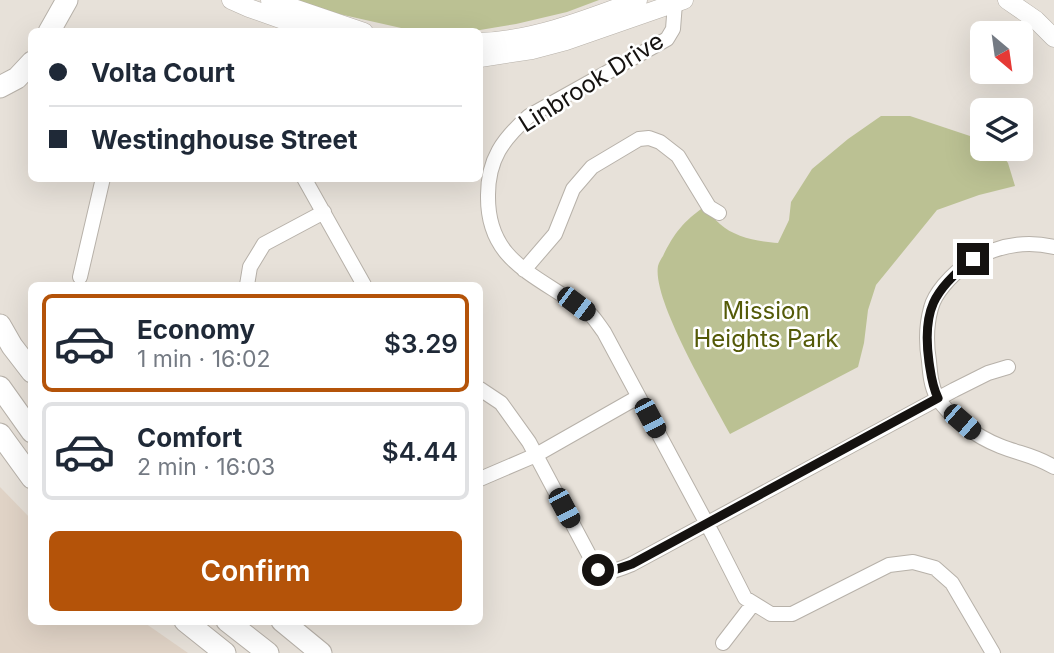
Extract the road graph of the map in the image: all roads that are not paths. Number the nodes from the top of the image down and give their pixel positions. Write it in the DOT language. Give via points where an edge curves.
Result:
graph roads {
  1 [pos="67,0"];
  2 [pos="231,0"];
  3 [pos="270,0"];
  4 [pos="638,0"];
  5 [pos="1007,0"];
  6 [pos="1023,0"];
  7 [pos="676,1"];
  8 [pos="1054,24"];
  9 [pos="51,28"];
  10 [pos="306,28"];
  11 [pos="352,28"];
  12 [pos="1054,38"];
  13 [pos="483,42"];
  14 [pos="483,58"];
  15 [pos="28,66"];
  16 [pos="0,87"];
  17 [pos="102,182"];
  18 [pos="306,182"];
  19 [pos="324,212"];
  20 [pos="719,212"];
  21 [pos="1054,247"];
  22 [pos="524,270"];
  23 [pos="80,277"];
  24 [pos="248,282"];
  25 [pos="362,282"];
  26 [pos="0,325"];
  27 [pos="28,367"];
  28 [pos="1008,367"];
  29 [pos="0,387"];
  30 [pos="483,391"];
  31 [pos="638,397"];
  32 [pos="938,398"];
  33 [pos="28,426"];
  34 [pos="0,434"];
  35 [pos="0,454"];
  36 [pos="536,455"];
  37 [pos="1054,467"];
  38 [pos="28,473"];
  39 [pos="28,476"];
  40 [pos="483,478"];
  41 [pos="707,524"];
  42 [pos="753,604"];
  43 [pos="190,625"];
  44 [pos="232,625"];
  45 [pos="287,625"];
  46 [pos="723,643"];
  47 [pos="225,653"];
  48 [pos="268,653"];
  49 [pos="321,653"];
  50 [pos="993,653"];
  1 -- 9 [label="highway"];
  2 -- 10 [label="main road"];
  3 -- 11 [label="main road"];
  4 -- 13 [label="main road" via="532,35"];
  5 -- 12 [label="main road"];
  6 -- 8 [label="main road"];
  7 -- 14 [label="main road" via="566,41"];
  7 -- 22 [label="street, Linbrook Drive" via="673,29 667,39 528,116 498,151 488,181 492,228 504,251"];
  15 -- 16 [label="highway"];
  17 -- 23 [label="street"];
  18 -- 19 [label="street"];
  19 -- 24 [label="street" via="264,244 250,267"];
  19 -- 25 [label="street"];
  20 -- 22 [label="street" via="709,207 678,156 660,142 639,139 592,167 573,189 555,234"];
  21 -- 32 [label="street" via="1014,245 993,250 973,259 941,289 931,306 926,340"];
  22 -- 31 [label="street, Linbrook Drive" via="591,315"];
  26 -- 27 [label="highway"];
  28 -- 32 [label="street"];
  29 -- 33 [label="highway"];
  30 -- 36 [label="street" via="501,403"];
  31 -- 36 [label="street"];
  31 -- 41 [label="street, Linbrook Drive"];
  32 -- 37 [label="street" via="973,432"];
  32 -- 41 [label="street"];
  34 -- 38 [label="highway"];
  35 -- 39 [label="highway"];
  36 -- 40 [label="street"];
  36 -- 41 [label="street" via="598,570 632,564"];
  41 -- 42 [label="street, Linbrook Drive" via="745,598"];
  42 -- 46 [label="street"];
  42 -- 50 [label="street" via="771,614 792,614 889,565 913,562 935,568 952,583"];
  43 -- 47 [label="highway"];
  44 -- 48 [label="highway"];
  45 -- 49 [label="highway"];
}
